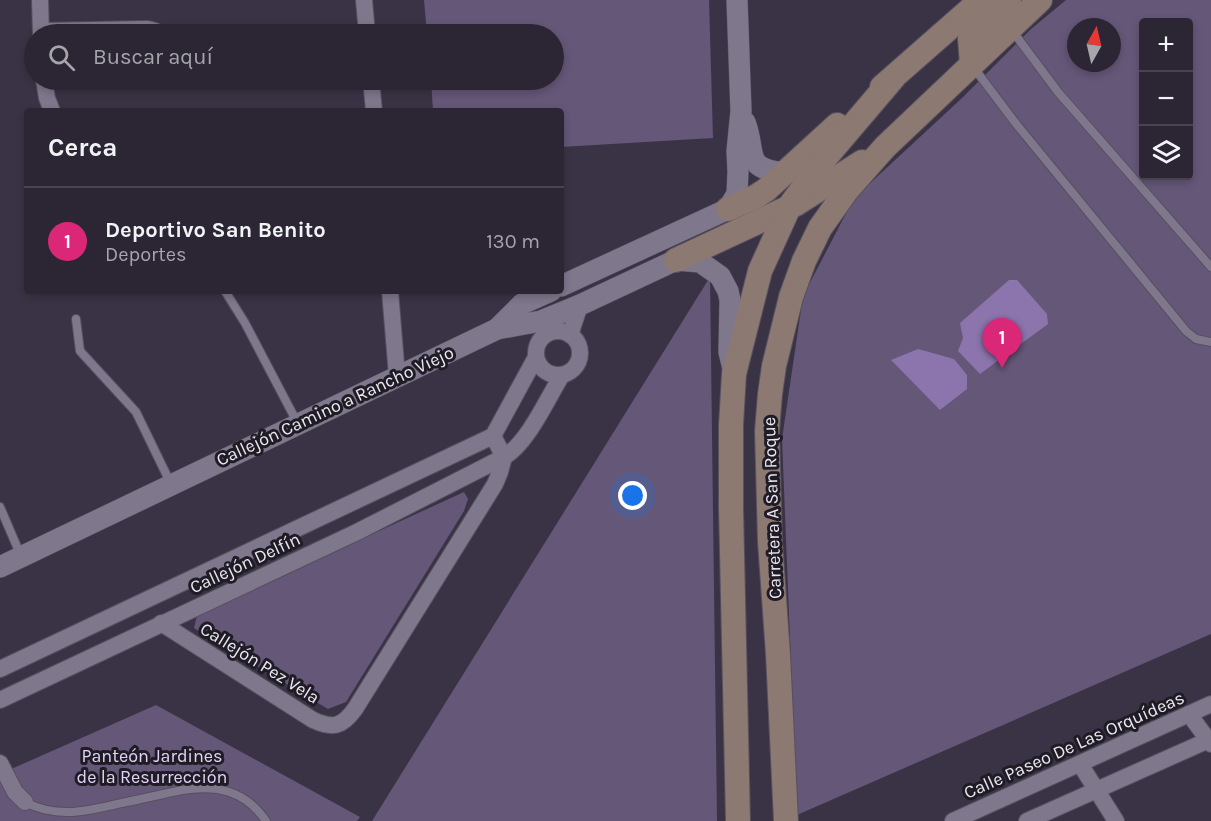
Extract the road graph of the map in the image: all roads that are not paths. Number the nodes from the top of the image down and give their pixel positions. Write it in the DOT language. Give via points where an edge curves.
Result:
graph roads {
  1 [pos="40,0"];
  2 [pos="364,0"];
  3 [pos="737,0"];
  4 [pos="981,0"];
  5 [pos="1009,0"];
  6 [pos="1040,0"];
  7 [pos="41,24"];
  8 [pos="366,24"];
  9 [pos="1010,28"];
  10 [pos="972,65"];
  11 [pos="894,77"];
  12 [pos="46,90"];
  13 [pos="372,90"];
  14 [pos="51,108"];
  15 [pos="374,108"];
  16 [pos="741,111"];
  17 [pos="885,147"];
  18 [pos="784,173"];
  19 [pos="737,205"];
  20 [pos="778,222"];
  21 [pos="676,260"];
  22 [pos="1211,267"];
  23 [pos="564,285"];
  24 [pos="227,294"];
  25 [pos="390,294"];
  26 [pos="544,294"];
  27 [pos="580,305"];
  28 [pos="75,319"];
  29 [pos="543,328"];
  30 [pos="497,329"];
  31 [pos="570,335"];
  32 [pos="1211,342"];
  33 [pos="536,357"];
  34 [pos="774,366"];
  35 [pos="734,374"];
  36 [pos="562,375"];
  37 [pos="397,376"];
  38 [pos="298,424"];
  39 [pos="493,436"];
  40 [pos="504,457"];
  41 [pos="171,484"];
  42 [pos="0,507"];
  43 [pos="21,556"];
  44 [pos="0,567"];
  45 [pos="161,623"];
  46 [pos="0,669"];
  47 [pos="0,700"];
  48 [pos="1211,704"];
  49 [pos="1189,714"];
  50 [pos="1210,741"];
  51 [pos="0,763"];
  52 [pos="1080,764"];
  53 [pos="1096,790"];
  54 [pos="737,795"];
  55 [pos="25,802"];
  56 [pos="977,816"];
  57 [pos="266,821"];
  58 [pos="738,821"];
  59 [pos="753,821"];
  60 [pos="786,821"];
  61 [pos="953,821"];
  62 [pos="1027,821"];
  63 [pos="1116,821"];
  1 -- 7 [label="street"];
  2 -- 8 [label="street"];
  3 -- 16 [label="street"];
  4 -- 11 [label="main road"];
  5 -- 10 [label="main road" via="970,39"];
  6 -- 9 [label="main road"];
  9 -- 10 [label="main road, Carretera A San Roque"];
  9 -- 22 [label="lane" via="1058,92"];
  10 -- 17 [label="main road, Carretera A San Roque"];
  10 -- 32 [label="lane" via="1186,331 1196,339"];
  11 -- 18 [label="main road"];
  11 -- 20 [label="main road, Carretera A San Roque" via="826,157"];
  12 -- 14 [label="street"];
  13 -- 15 [label="street"];
  16 -- 18 [label="street" via="754,162 760,168"];
  16 -- 19 [label="street" via="736,151"];
  17 -- 20 [label="main road"];
  17 -- 34 [label="main road, Carretera A San Roque" via="820,228 791,297"];
  18 -- 19 [label="main road" via="766,190"];
  19 -- 20 [label="main road" via="758,208"];
  19 -- 23 [label="street"];
  20 -- 21 [label="main road"];
  20 -- 34 [label="main road" via="787,236 790,253 768,326 766,350"];
  20 -- 35 [label="main road, Carretera A San Roque" via="760,270"];
  21 -- 27 [label="street, Callejón Camino a Rancho Viejo"];
  21 -- 35 [label="street" via="700,262 716,272 724,283 730,300 729,352"];
  24 -- 38 [label="lane"];
  25 -- 37 [label="street"];
  26 -- 30 [label="street" via="522,304"];
  27 -- 29 [label="street, Callejón Camino a Rancho Viejo"];
  27 -- 31 [label="street"];
  28 -- 41 [label="lane" via="80,351 136,412"];
  29 -- 30 [label="street, Callejón Camino a Rancho Viejo"];
  29 -- 31 [label="street"];
  29 -- 33 [label="street"];
  30 -- 37 [label="street, Callejón Camino a Rancho Viejo"];
  31 -- 36 [label="street" via="578,345 579,358 573,369"];
  33 -- 36 [label="street" via="545,371"];
  33 -- 39 [label="street"];
  34 -- 60 [label="main road, Carretera A San Roque" via="767,431 768,504"];
  35 -- 54 [label="main road, Carretera A San Roque" via="730,508"];
  36 -- 40 [label="street" via="524,439"];
  37 -- 38 [label="street, Callejón Camino a Rancho Viejo"];
  38 -- 41 [label="street, Callejón Camino a Rancho Viejo"];
  39 -- 40 [label="street"];
  39 -- 46 [label="street, Callejón Delfín"];
  40 -- 45 [label="street, Callejón Delfín" via="355,533"];
  40 -- 45 [label="street, Callejón Pez Vela" via="495,484 355,709 340,724 331,726 313,720"];
  41 -- 43 [label="street, Callejón Camino a Rancho Viejo"];
  42 -- 43 [label="lane"];
  43 -- 44 [label="street, Callejón Camino a Rancho Viejo"];
  45 -- 47 [label="street, Callejón Delfín"];
  48 -- 49 [label="street, Calle Paseo De Las Orquídeas"];
  49 -- 50 [label="street"];
  49 -- 52 [label="street, Calle Paseo De Las Orquídeas"];
  50 -- 53 [label="street"];
  51 -- 55 [label="street" via="15,792"];
  52 -- 53 [label="street"];
  52 -- 56 [label="street, Calle Paseo De Las Orquídeas"];
  53 -- 62 [label="street"];
  53 -- 63 [label="street"];
  54 -- 58 [label="main road, Carretera A San Roque"];
  54 -- 59 [label="main road"];
  55 -- 57 [label="lane" via="45,811 79,812 182,790 213,788 240,795"];
  56 -- 61 [label="street, Calle Paseo De Las Orquídeas"];
}
